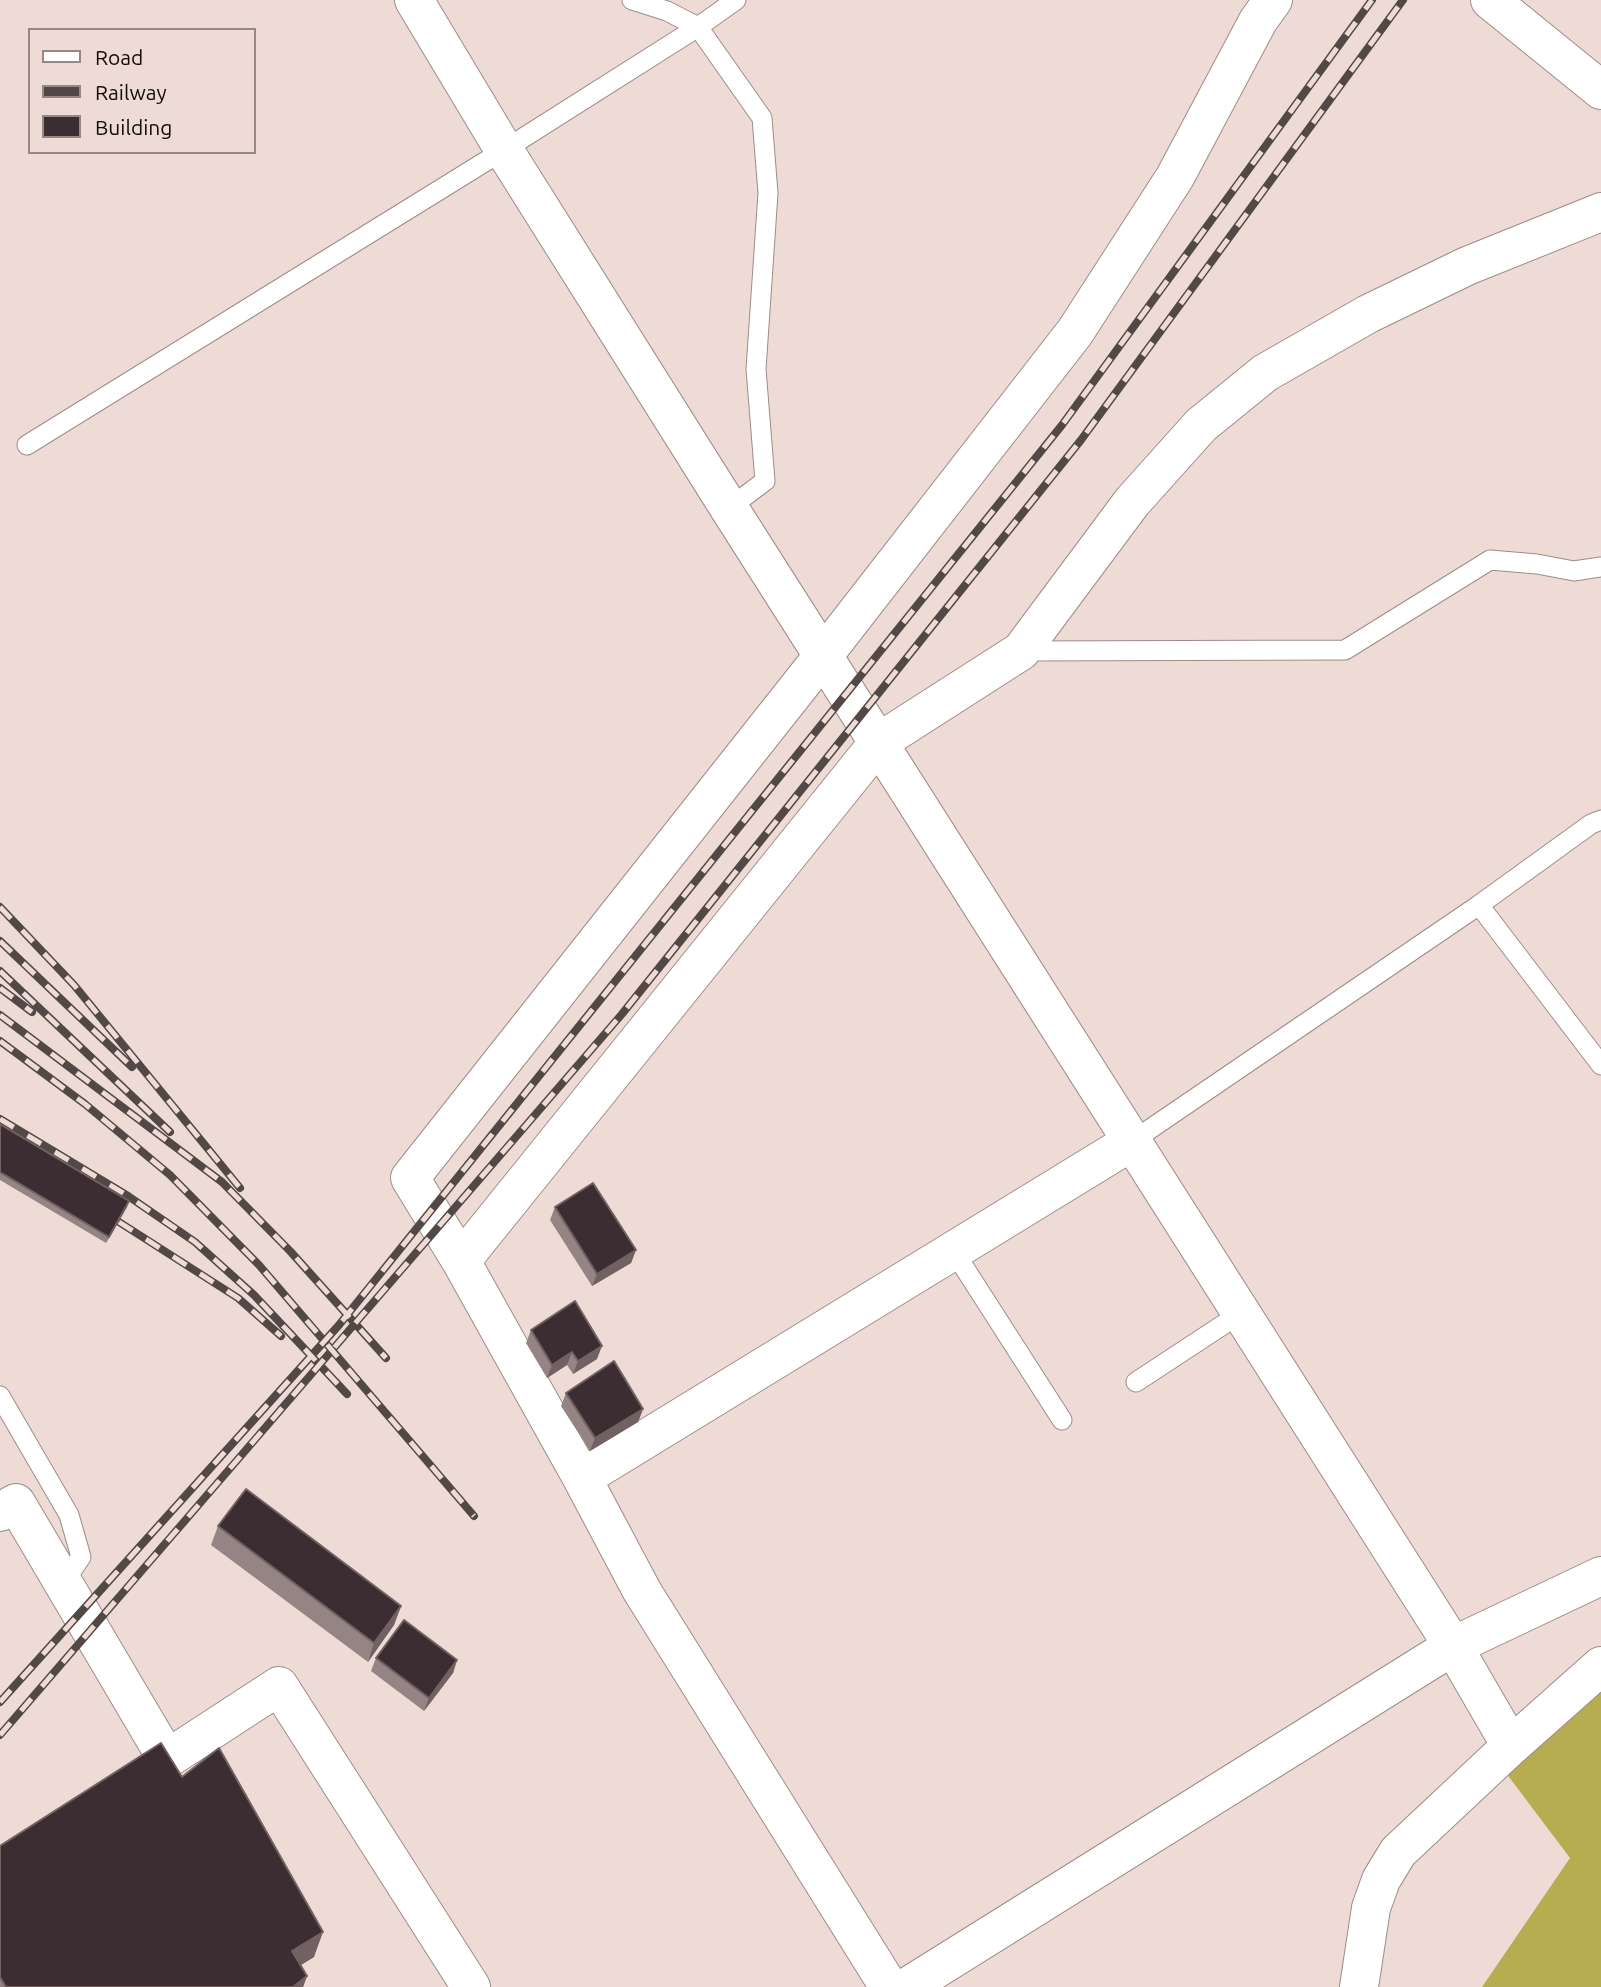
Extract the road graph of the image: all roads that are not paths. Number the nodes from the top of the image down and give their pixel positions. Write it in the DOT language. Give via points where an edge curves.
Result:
graph roads {
  1 [pos="414,0"];
  2 [pos="632,0"];
  3 [pos="736,0"];
  4 [pos="1273,0"];
  5 [pos="1490,0"];
  6 [pos="698,27"];
  7 [pos="1601,90"];
  8 [pos="504,149"];
  9 [pos="1601,212"];
  10 [pos="27,445"];
  11 [pos="729,508"];
  12 [pos="1601,567"];
  13 [pos="1021,652"];
  14 [pos="823,656"];
  15 [pos="879,742"];
  16 [pos="1601,820"];
  17 [pos="1479,905"];
  18 [pos="1601,1065"];
  19 [pos="1131,1142"];
  20 [pos="953,1250"];
  21 [pos="461,1261"];
  22 [pos="1241,1313"];
  23 [pos="1136,1382"];
  24 [pos="0,1396"];
  25 [pos="1062,1420"];
  26 [pos="582,1478"];
  27 [pos="0,1512"];
  28 [pos="1601,1576"];
  29 [pos="63,1583"];
  30 [pos="1453,1646"];
  31 [pos="1601,1666"];
  32 [pos="1511,1746"];
  33 [pos="471,1987"];
  34 [pos="889,1987"];
  35 [pos="907,1987"];
  36 [pos="1359,1987"];
  1 -- 8 [label="street"];
  2 -- 6 [label="lane"];
  3 -- 6 [label="lane"];
  4 -- 14 [label="street" via="1175,177 1075,332"];
  5 -- 7 [label="street"];
  6 -- 8 [label="lane"];
  6 -- 11 [label="lane" via="762,118 768,193 756,369 765,481"];
  8 -- 10 [label="lane"];
  8 -- 11 [label="street"];
  9 -- 13 [label="street" via="1467,265 1265,373 1200,425 1132,502"];
  11 -- 14 [label="street"];
  12 -- 13 [label="lane" via="1574,571 1490,560 1345,650"];
  13 -- 15 [label="street"];
  14 -- 15 [label="street"];
  14 -- 21 [label="street" via="410,1178"];
  15 -- 19 [label="street"];
  15 -- 21 [label="street"];
  16 -- 17 [label="lane"];
  17 -- 18 [label="lane"];
  17 -- 19 [label="lane"];
  19 -- 20 [label="street"];
  19 -- 22 [label="street"];
  20 -- 25 [label="lane"];
  20 -- 26 [label="street"];
  21 -- 26 [label="street"];
  22 -- 23 [label="lane"];
  22 -- 30 [label="street"];
  24 -- 29 [label="lane" via="69,1515 81,1557"];
  26 -- 34 [label="street" via="642,1591"];
  27 -- 29 [label="street" via="16,1503"];
  28 -- 30 [label="street"];
  29 -- 33 [label="street" via="167,1759 279,1686"];
  30 -- 32 [label="street"];
  30 -- 35 [label="street"];
  31 -- 32 [label="street"];
  32 -- 36 [label="street" via="1398,1852 1371,1908"];
}
